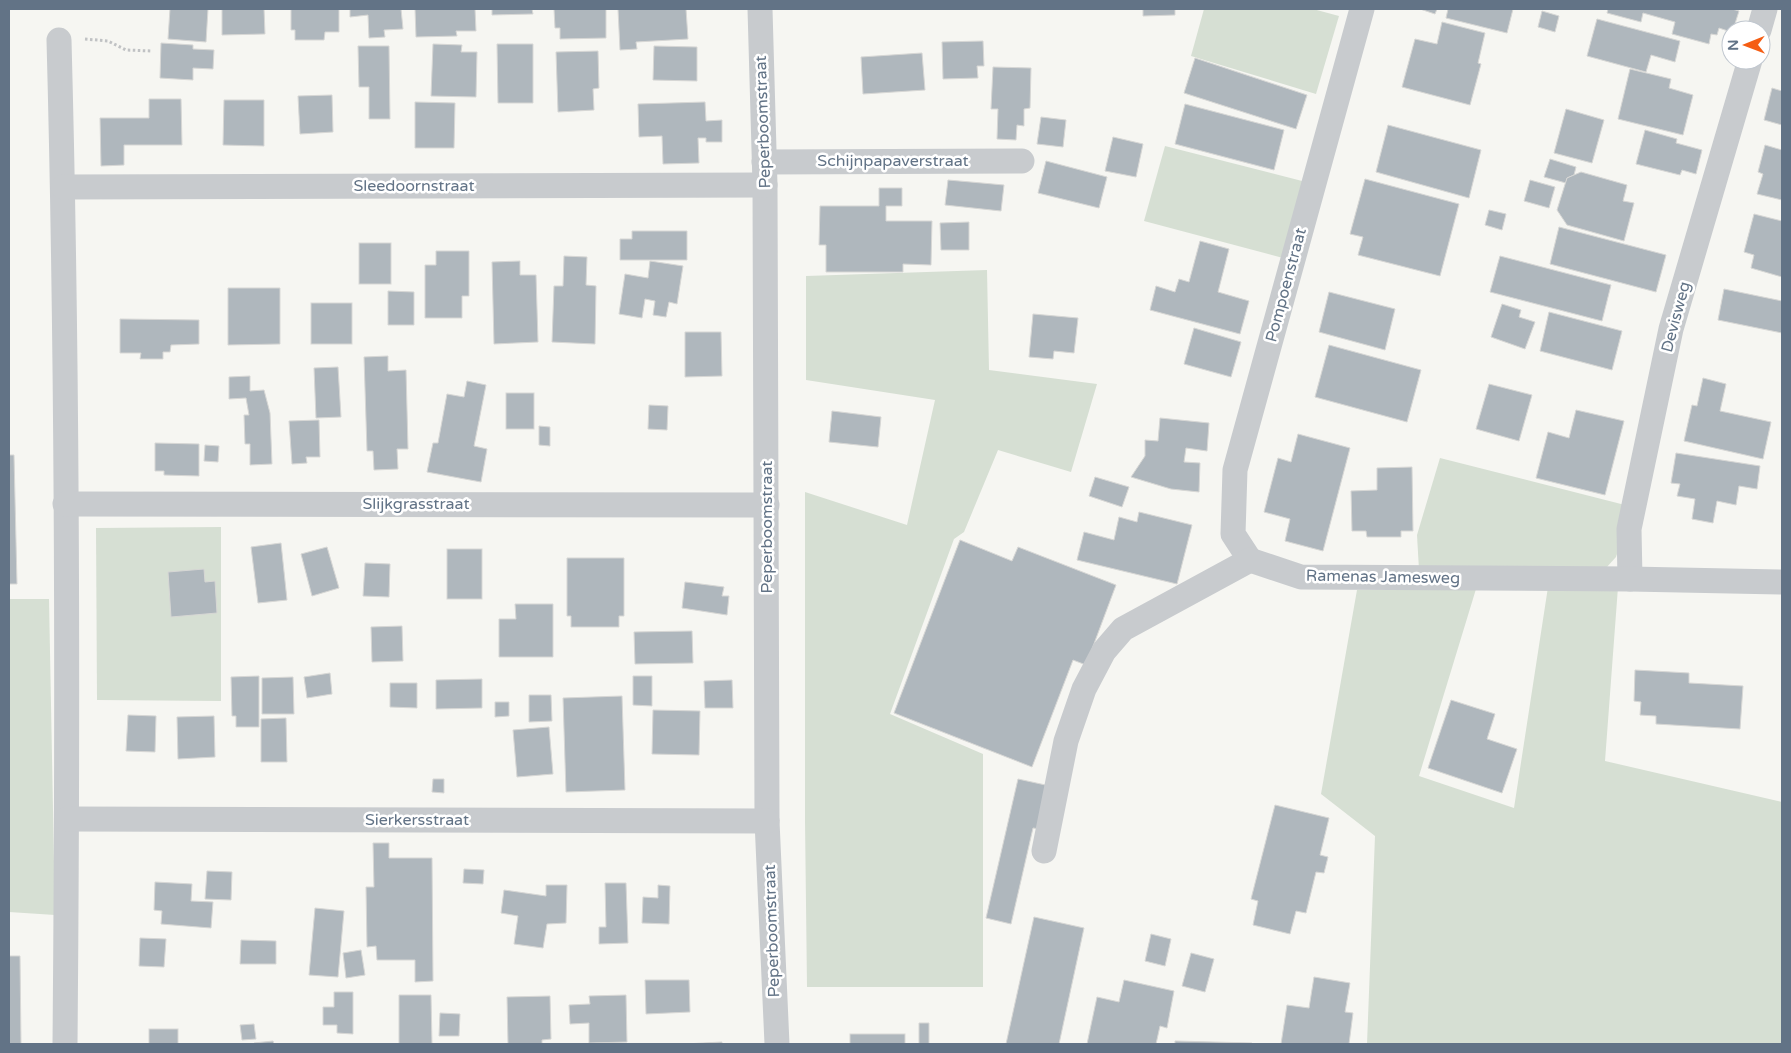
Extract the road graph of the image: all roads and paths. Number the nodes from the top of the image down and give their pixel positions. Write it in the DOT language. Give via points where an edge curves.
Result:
graph roads {
  1 [pos="760,9"];
  2 [pos="1362,9"];
  3 [pos="59,40"];
  4 [pos="152,52"];
  5 [pos="1747,70"];
  6 [pos="1022,161"];
  7 [pos="764,174"];
  8 [pos="63,187"];
  9 [pos="66,504"];
  10 [pos="768,505"];
  11 [pos="1250,560"];
  12 [pos="1630,579"];
  13 [pos="1782,582"];
  14 [pos="67,819"];
  15 [pos="767,821"];
  16 [pos="1044,851"];
  17 [pos="65,1044"];
  18 [pos="777,1044"];
  1 -- 7 [label="street, Peperboomstraat"];
  2 -- 11 [label="street, Pompoenstraat" via="1235,470 1233,534"];
  3 -- 4 [label="path" via="93,38 126,50"];
  3 -- 8 [label="street"];
  5 -- 12 [label="street, Devisweg" via="1671,329 1629,529"];
  6 -- 7 [label="street, Schijnpapaverstraat"];
  7 -- 8 [label="street, Sleedoornstraat"];
  7 -- 10 [label="street, Peperboomstraat"];
  8 -- 9 [label="street"];
  9 -- 10 [label="street, Slijkgrasstraat"];
  9 -- 14 [label="street"];
  10 -- 15 [label="street, Peperboomstraat"];
  11 -- 12 [label="street, Ramenas Jamesweg" via="1301,577"];
  11 -- 16 [label="street" via="1123,629 1104,652 1084,689 1066,741"];
  12 -- 13 [label="street, Ramenas Jamesweg"];
  14 -- 15 [label="street, Sierkersstraat"];
  14 -- 17 [label="street"];
  15 -- 18 [label="street, Peperboomstraat"];
}
